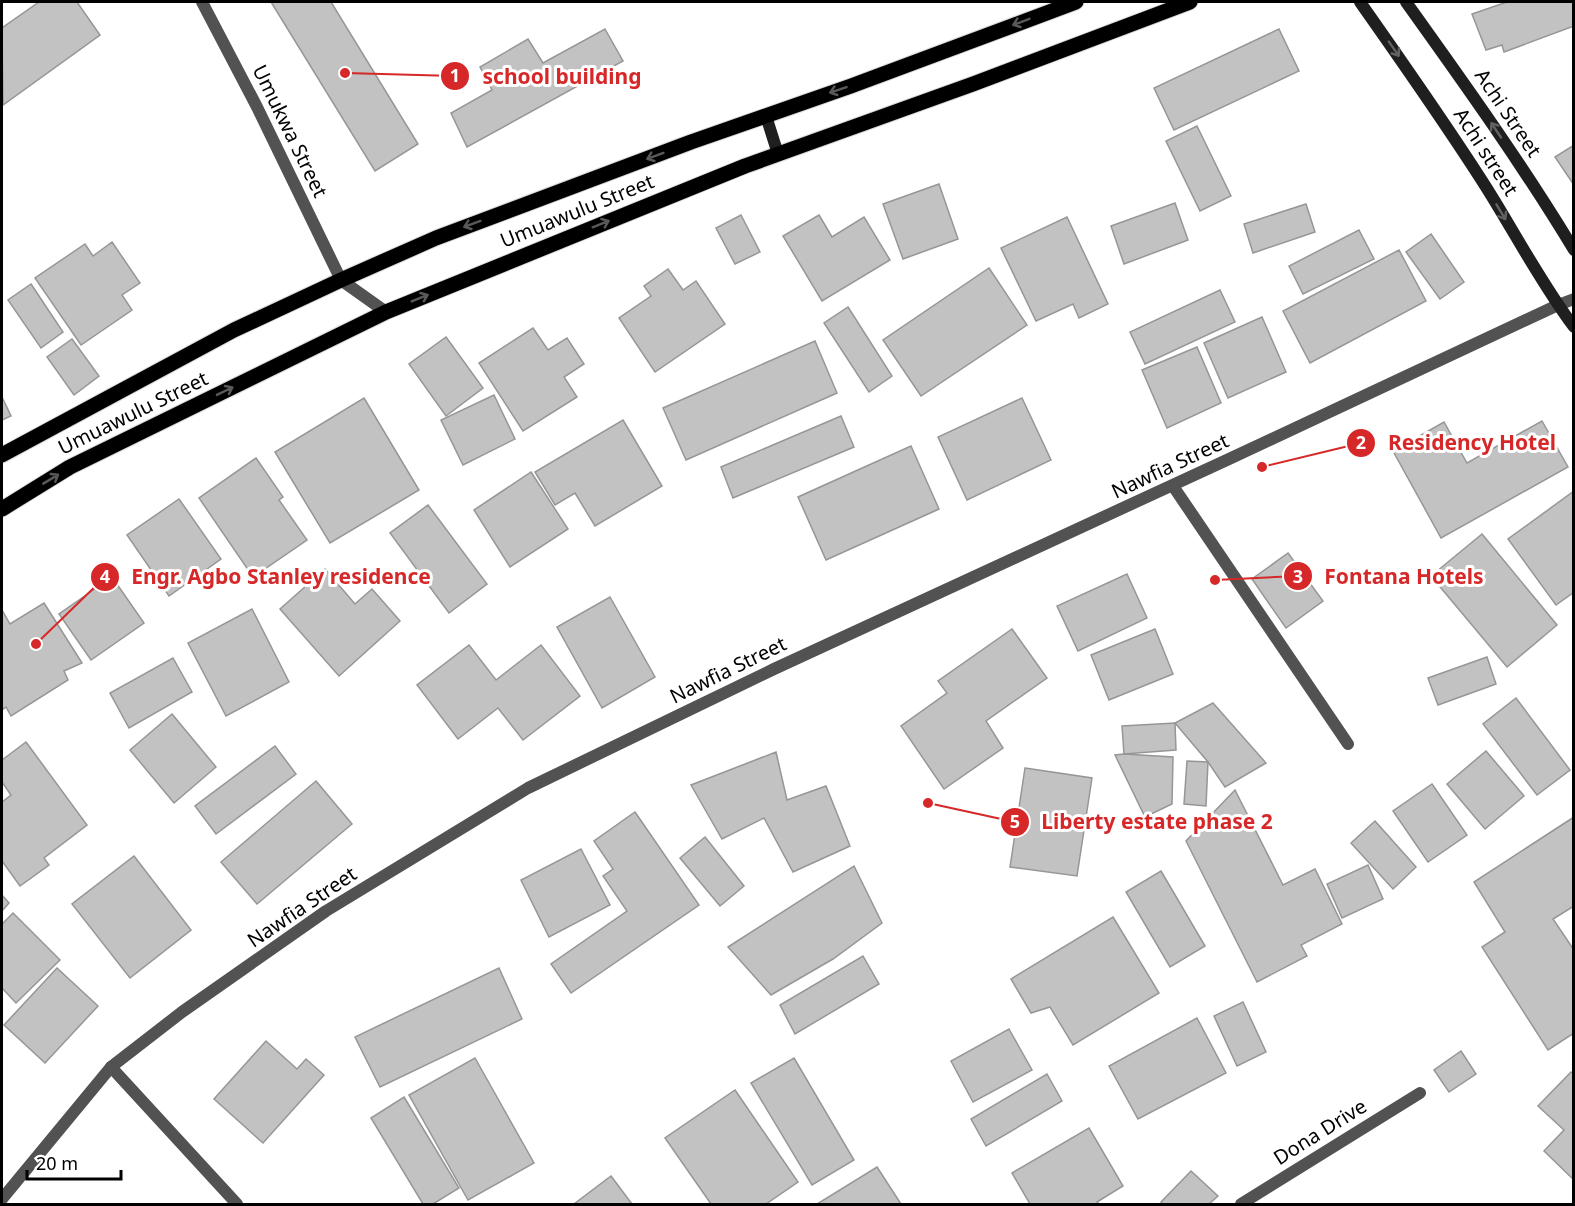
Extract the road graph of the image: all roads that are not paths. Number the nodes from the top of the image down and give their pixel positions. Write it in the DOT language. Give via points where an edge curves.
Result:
graph roads {
  1 [pos="202,2"];
  2 [pos="1076,2"];
  3 [pos="1190,2"];
  4 [pos="1360,2"];
  5 [pos="1406,2"];
  6 [pos="766,116"];
  7 [pos="778,154"];
  8 [pos="1574,250"];
  9 [pos="341,280"];
  10 [pos="1574,299"];
  11 [pos="1558,305"];
  12 [pos="386,312"];
  13 [pos="1574,327"];
  14 [pos="2,455"];
  15 [pos="1173,486"];
  16 [pos="2,509"];
  17 [pos="1348,744"];
  18 [pos="111,1067"];
  19 [pos="1420,1092"];
  20 [pos="2,1199"];
  21 [pos="237,1204"];
  22 [pos="1241,1204"];
  1 -- 9 [label="street, Umukwa Street"];
  2 -- 6 [label="main road, Umuawulu Street, one-way"];
  3 -- 7 [label="main road, Umuawulu Street"];
  4 -- 11 [label="street, Achi street, one-way" via="1430,101"];
  8 -- 5 [label="street, Achi Street, one-way"];
  6 -- 7 [label="street"];
  6 -- 9 [label="main road, Umuawulu Street, one-way" via="435,238"];
  12 -- 7 [label="main road, Umuawulu Street, one-way"];
  9 -- 12 [label="street"];
  9 -- 14 [label="main road, Umuawulu Street" via="234,330"];
  10 -- 11 [label="street, Nawfia Street"];
  11 -- 13 [label="street, Achi street"];
  11 -- 15 [label="street, Nawfia Street"];
  16 -- 12 [label="main road, Umuawulu Street, one-way" via="70,467"];
  15 -- 17 [label="street"];
  15 -- 18 [label="street, Nawfia Street" via="774,669 528,788 326,911"];
  18 -- 20 [label="street, Nawfia Street"];
  18 -- 21 [label="street"];
  19 -- 22 [label="street, Dona Drive"];
}
